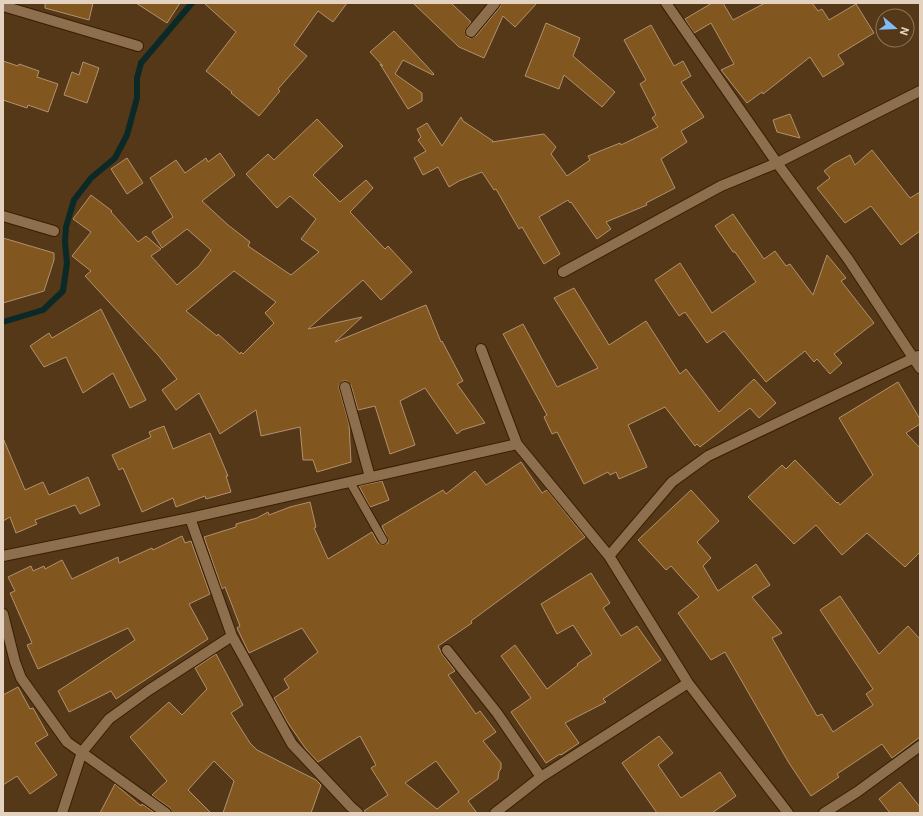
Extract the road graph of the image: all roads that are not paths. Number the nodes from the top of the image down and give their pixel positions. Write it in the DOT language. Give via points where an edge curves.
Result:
graph roads {
  1 [pos="495,3"];
  2 [pos="666,3"];
  3 [pos="3,6"];
  4 [pos="471,32"];
  5 [pos="138,46"];
  6 [pos="920,91"];
  7 [pos="777,163"];
  8 [pos="3,216"];
  9 [pos="54,231"];
  10 [pos="564,272"];
  11 [pos="481,349"];
  12 [pos="917,357"];
  13 [pos="920,368"];
  14 [pos="345,387"];
  15 [pos="517,444"];
  16 [pos="370,478"];
  17 [pos="350,482"];
  18 [pos="190,518"];
  19 [pos="383,540"];
  20 [pos="3,556"];
  21 [pos="609,556"];
  22 [pos="3,614"];
  23 [pos="232,636"];
  24 [pos="447,650"];
  25 [pos="688,683"];
  26 [pos="920,746"];
  27 [pos="82,752"];
  28 [pos="541,777"];
  29 [pos="62,813"];
  30 [pos="166,813"];
  31 [pos="358,813"];
  32 [pos="495,813"];
  33 [pos="788,813"];
  34 [pos="824,813"];
  1 -- 4 [label="street"];
  2 -- 7 [label="street"];
  3 -- 5 [label="street"];
  6 -- 7 [label="street"];
  7 -- 10 [label="street" via="721,186"];
  7 -- 12 [label="street"];
  8 -- 9 [label="street"];
  11 -- 15 [label="street"];
  12 -- 13 [label="street"];
  12 -- 21 [label="street" via="708,456 672,482"];
  14 -- 16 [label="street"];
  15 -- 16 [label="street"];
  15 -- 21 [label="street"];
  16 -- 17 [label="street"];
  17 -- 18 [label="street"];
  17 -- 19 [label="lane"];
  18 -- 20 [label="street"];
  18 -- 23 [label="street"];
  21 -- 25 [label="street"];
  22 -- 27 [label="street" via="21,678 67,742"];
  23 -- 27 [label="street" via="149,690 110,719"];
  23 -- 31 [label="street" via="292,744"];
  24 -- 28 [label="street" via="497,713"];
  25 -- 28 [label="street"];
  25 -- 33 [label="street"];
  26 -- 34 [label="street"];
  27 -- 29 [label="street"];
  27 -- 30 [label="street"];
  28 -- 32 [label="street"];
}
